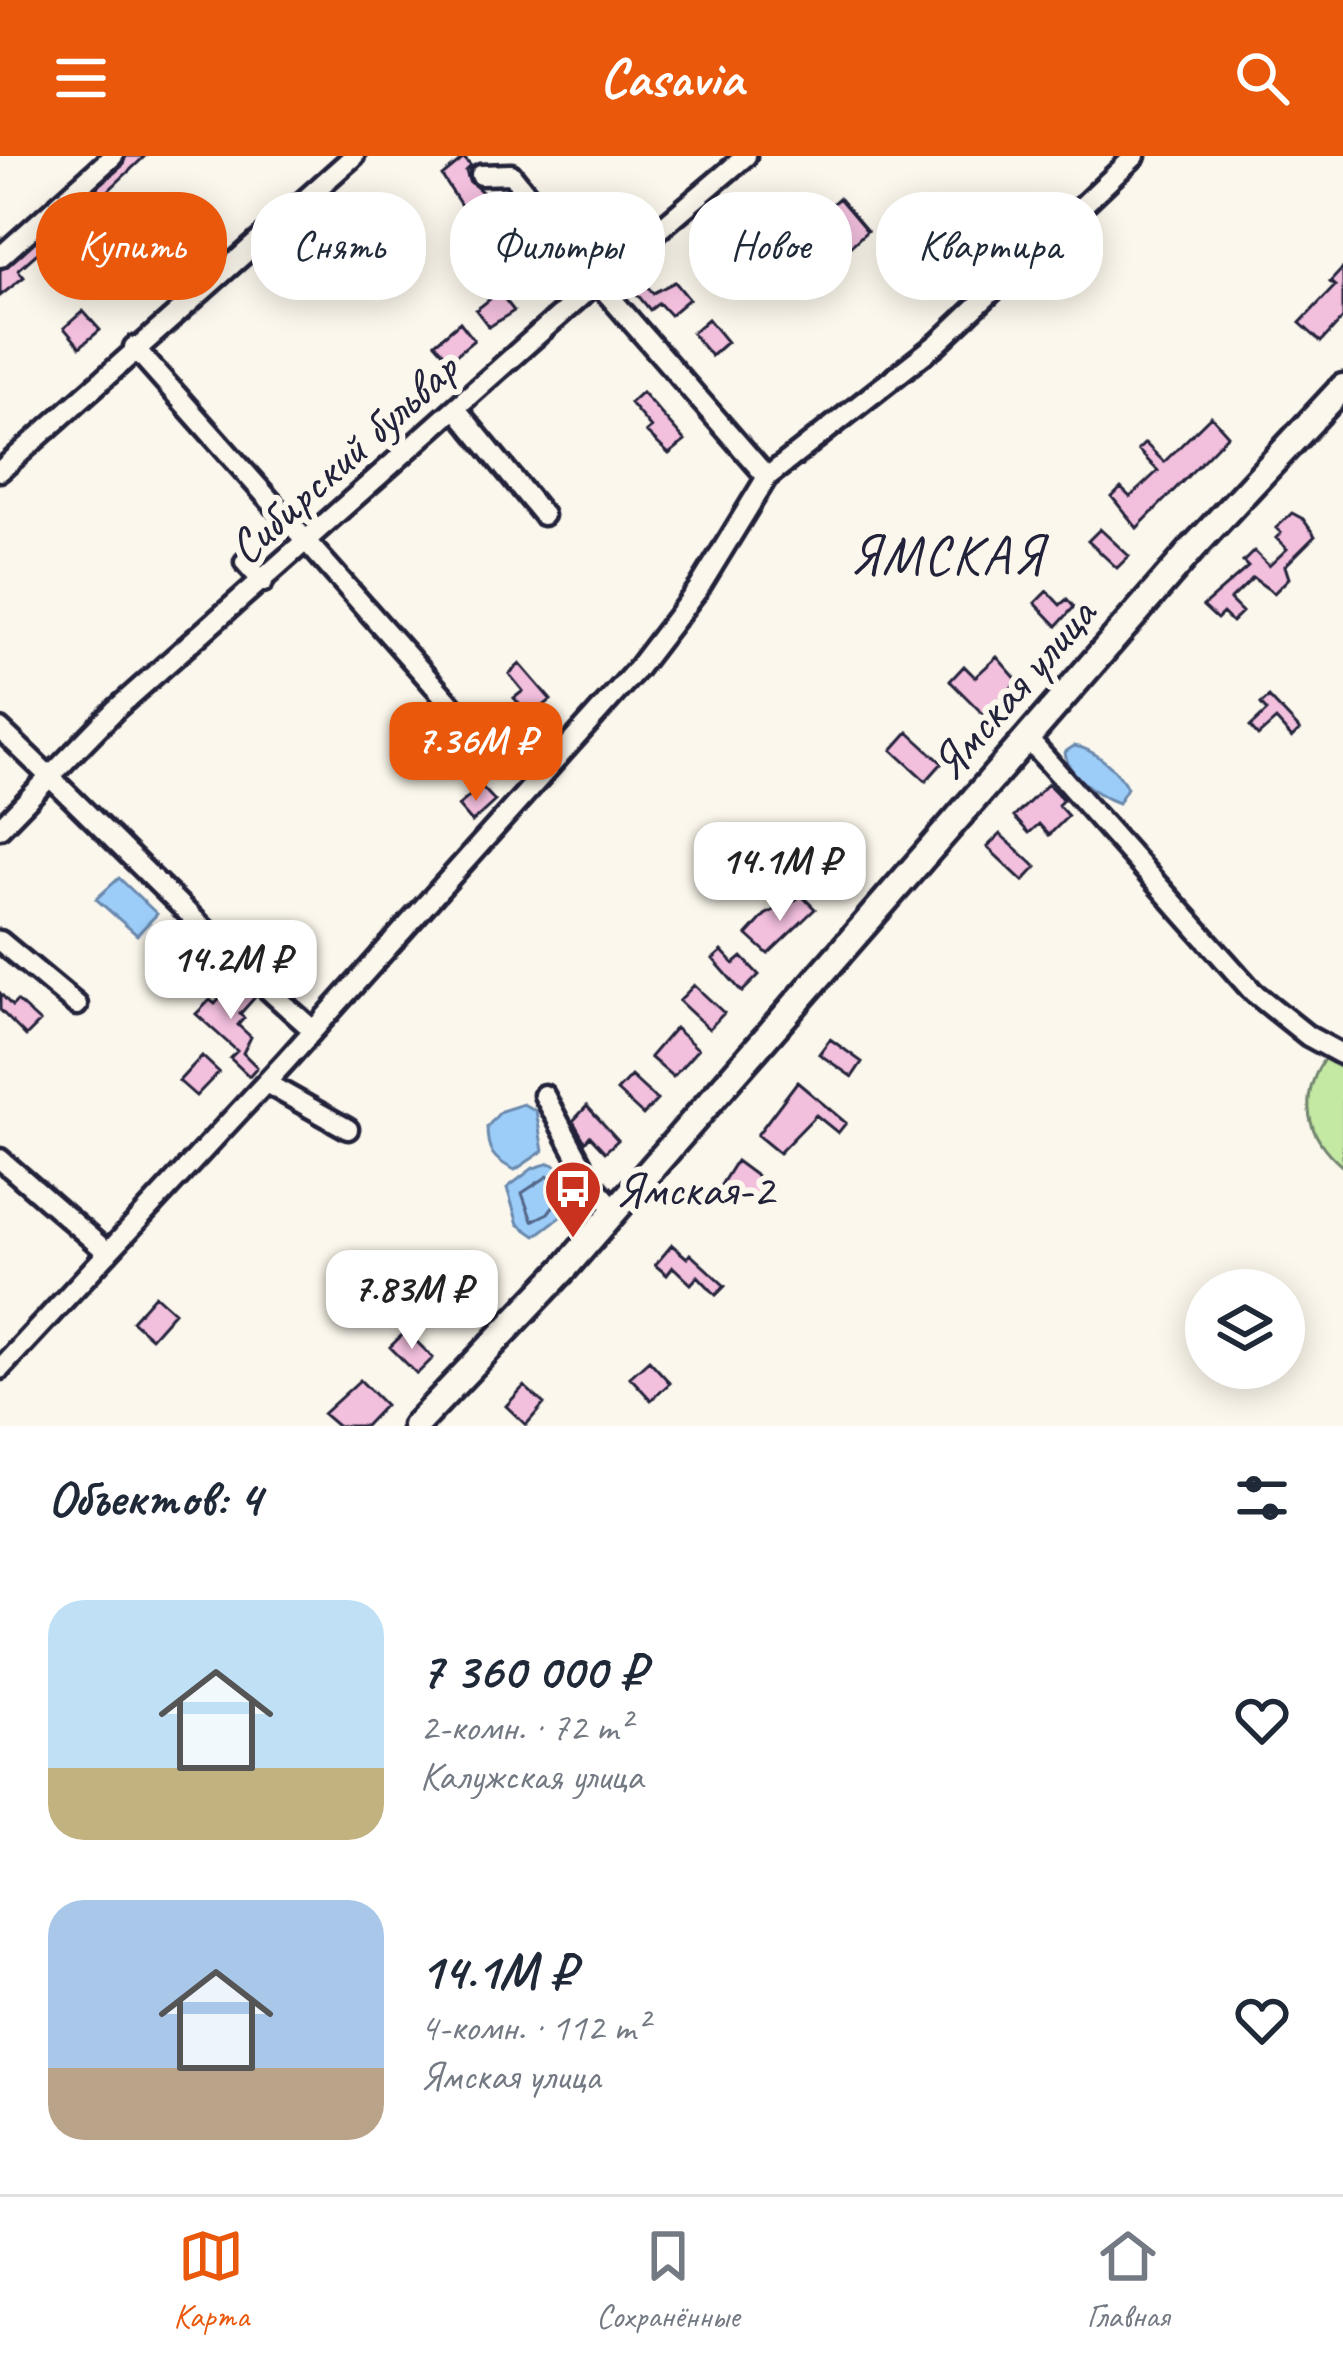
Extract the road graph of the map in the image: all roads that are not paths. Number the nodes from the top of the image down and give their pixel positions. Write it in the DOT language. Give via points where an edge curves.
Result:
graph roads {
  1 [pos="113,156"];
  2 [pos="354,156"];
  3 [pos="746,156"];
  4 [pos="1135,156"];
  5 [pos="482,175"];
  6 [pos="525,192"];
  7 [pos="665,224"];
  8 [pos="0,256"];
  9 [pos="577,300"];
  10 [pos="613,300"];
  11 [pos="134,347"];
  12 [pos="1343,387"];
  13 [pos="456,410"];
  14 [pos="0,471"];
  15 [pos="767,477"];
  16 [pos="544,515"];
  17 [pos="308,542"];
  18 [pos="245,562"];
  19 [pos="263,582"];
  20 [pos="470,726"];
  21 [pos="0,729"];
  22 [pos="1027,738"];
  23 [pos="49,776"];
  24 [pos="0,827"];
  25 [pos="0,941"];
  26 [pos="77,1005"];
  27 [pos="314,1030"];
  28 [pos="1343,1055"];
  29 [pos="266,1083"];
  30 [pos="544,1095"];
  31 [pos="348,1129"];
  32 [pos="0,1159"];
  33 [pos="616,1210"];
  34 [pos="108,1253"];
  35 [pos="0,1369"];
  36 [pos="415,1426"];
  1 -- 8 [label="street"];
  2 -- 11 [label="street"];
  3 -- 7 [label="street, Сибирский бульвар"];
  4 -- 15 [label="street" via="938,343"];
  5 -- 6 [label="street" via="511,174"];
  9 -- 13 [label="street, Сибирский бульвар"];
  10 -- 15 [label="street"];
  11 -- 14 [label="street"];
  11 -- 17 [label="street"];
  12 -- 22 [label="main road, Ямская улица"];
  13 -- 16 [label="street"];
  13 -- 17 [label="street, Сибирский бульвар"];
  15 -- 27 [label="street" via="637,669"];
  17 -- 19 [label="street, Сибирский бульвар"];
  17 -- 20 [label="street"];
  18 -- 19 [label="street"];
  19 -- 23 [label="street, Сибирский бульвар"];
  21 -- 23 [label="street"];
  22 -- 28 [label="street" via="1253,992"];
  22 -- 33 [label="main road, Ямская улица"];
  23 -- 24 [label="street, Сибирский бульвар"];
  23 -- 27 [label="street" via="210,939"];
  25 -- 26 [label="street"];
  27 -- 29 [label="street"];
  29 -- 31 [label="street"];
  29 -- 34 [label="street"];
  30 -- 33 [label="street" via="592,1184"];
  32 -- 34 [label="street"];
  33 -- 36 [label="main road, Ямская улица"];
  34 -- 35 [label="street"];
}
